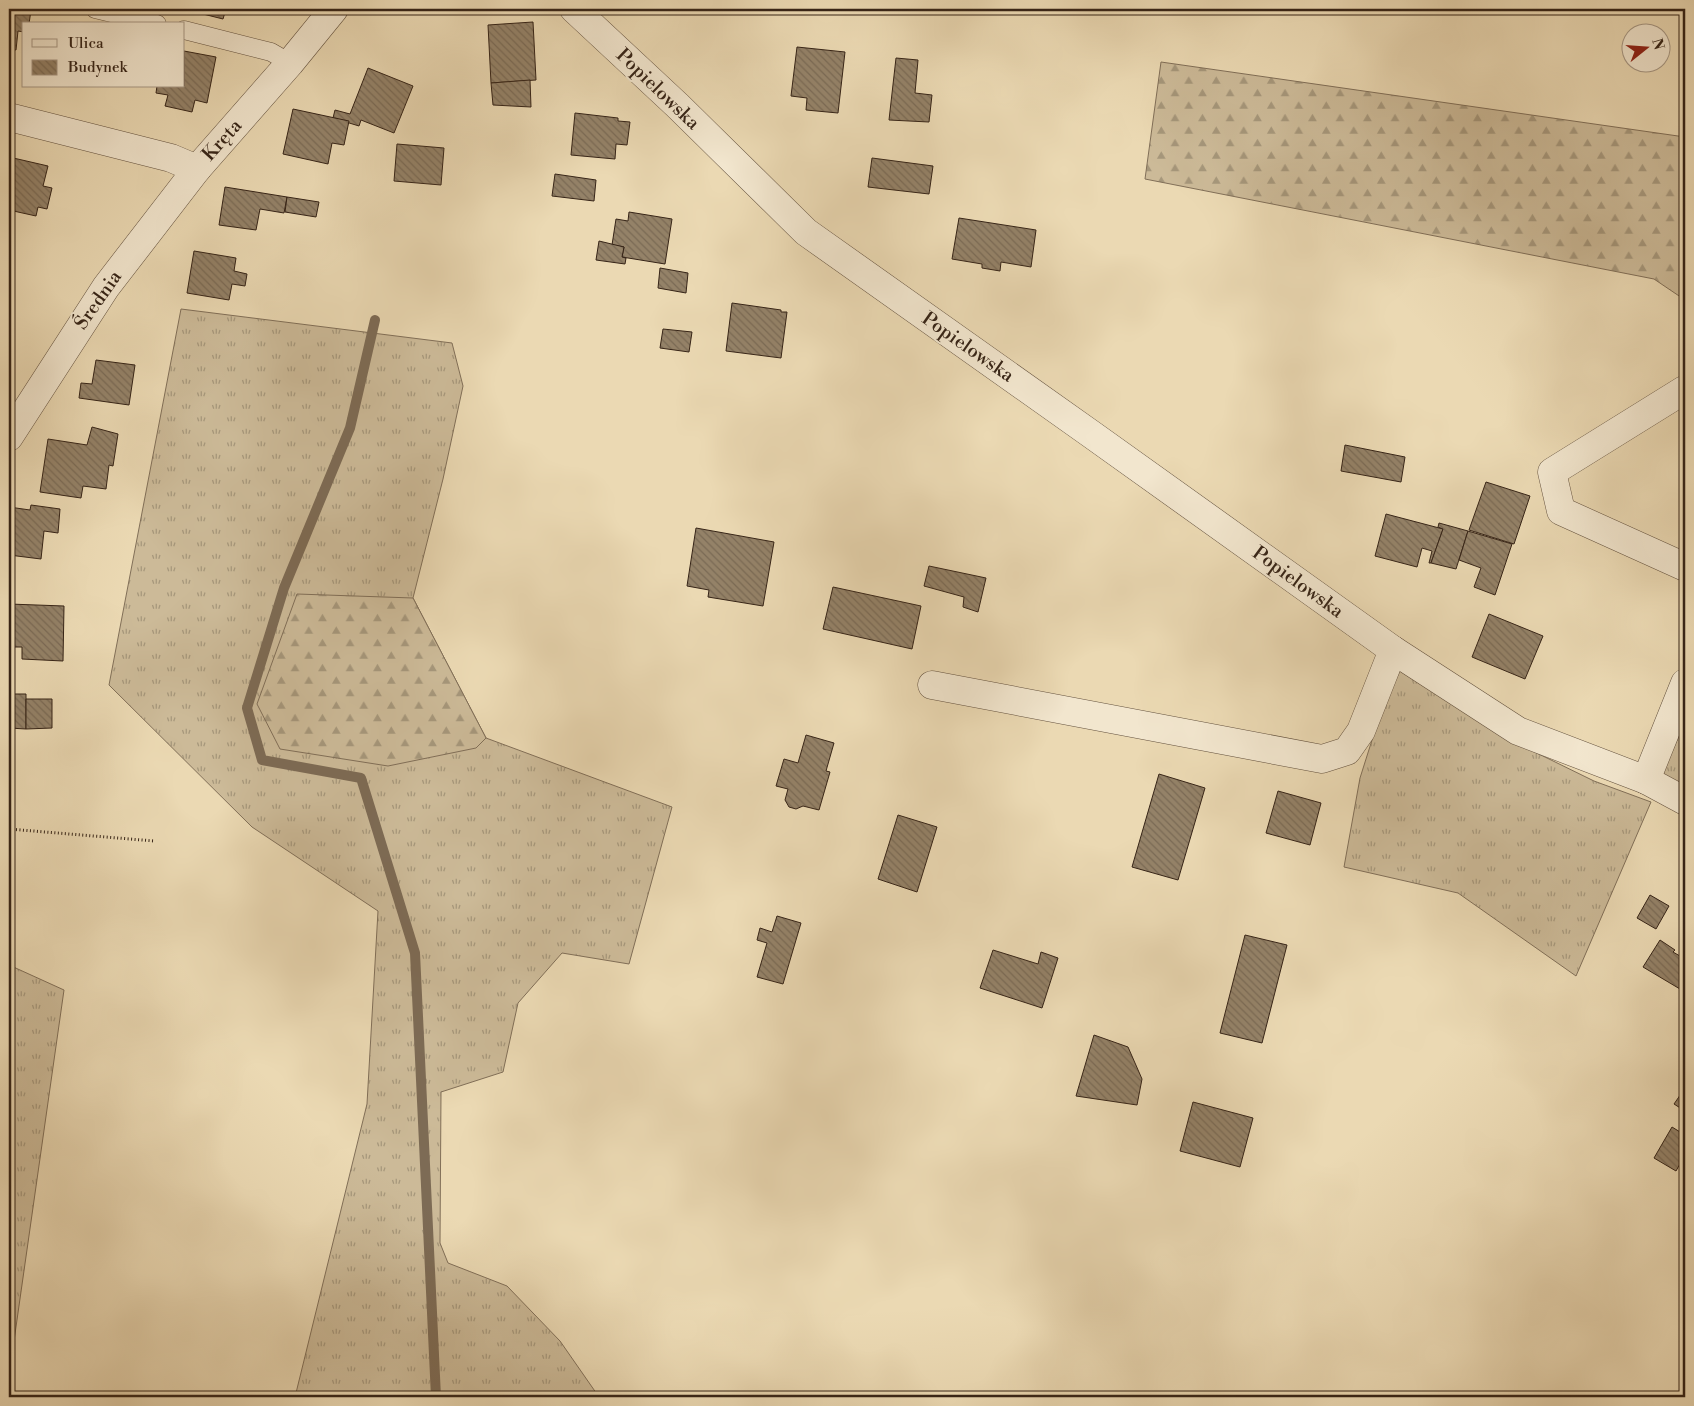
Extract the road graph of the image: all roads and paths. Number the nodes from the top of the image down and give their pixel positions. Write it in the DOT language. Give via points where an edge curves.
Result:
graph roads {
  1 [pos="95,9"];
  2 [pos="334,9"];
  3 [pos="574,9"];
  4 [pos="148,22"];
  5 [pos="185,30"];
  6 [pos="290,63"];
  7 [pos="9,117"];
  8 [pos="197,168"];
  9 [pos="1684,390"];
  10 [pos="9,438"];
  11 [pos="1685,567"];
  12 [pos="1393,650"];
  13 [pos="1685,683"];
  14 [pos="932,685"];
  15 [pos="1646,780"];
  16 [pos="1685,801"];
  17 [pos="9,829"];
  18 [pos="154,840"];
  1 -- 4 [label="lane"];
  2 -- 6 [label="street, Kręta"];
  3 -- 12 [label="street, Popielowska" via="806,232"];
  5 -- 6 [label="lane" via="270,52"];
  6 -- 8 [label="street, Kręta"];
  7 -- 8 [label="street, Kręta" via="171,158"];
  8 -- 10 [label="street, Średnia" via="106,287"];
  9 -- 11 [label="street" via="1552,472 1561,511"];
  12 -- 14 [label="street" via="1361,731 1348,751 1322,758"];
  12 -- 15 [label="street, Popielowska" via="1518,731"];
  13 -- 15 [label="street"];
  15 -- 16 [label="street, Popielowska"];
  17 -- 18 [label="path"];
}
